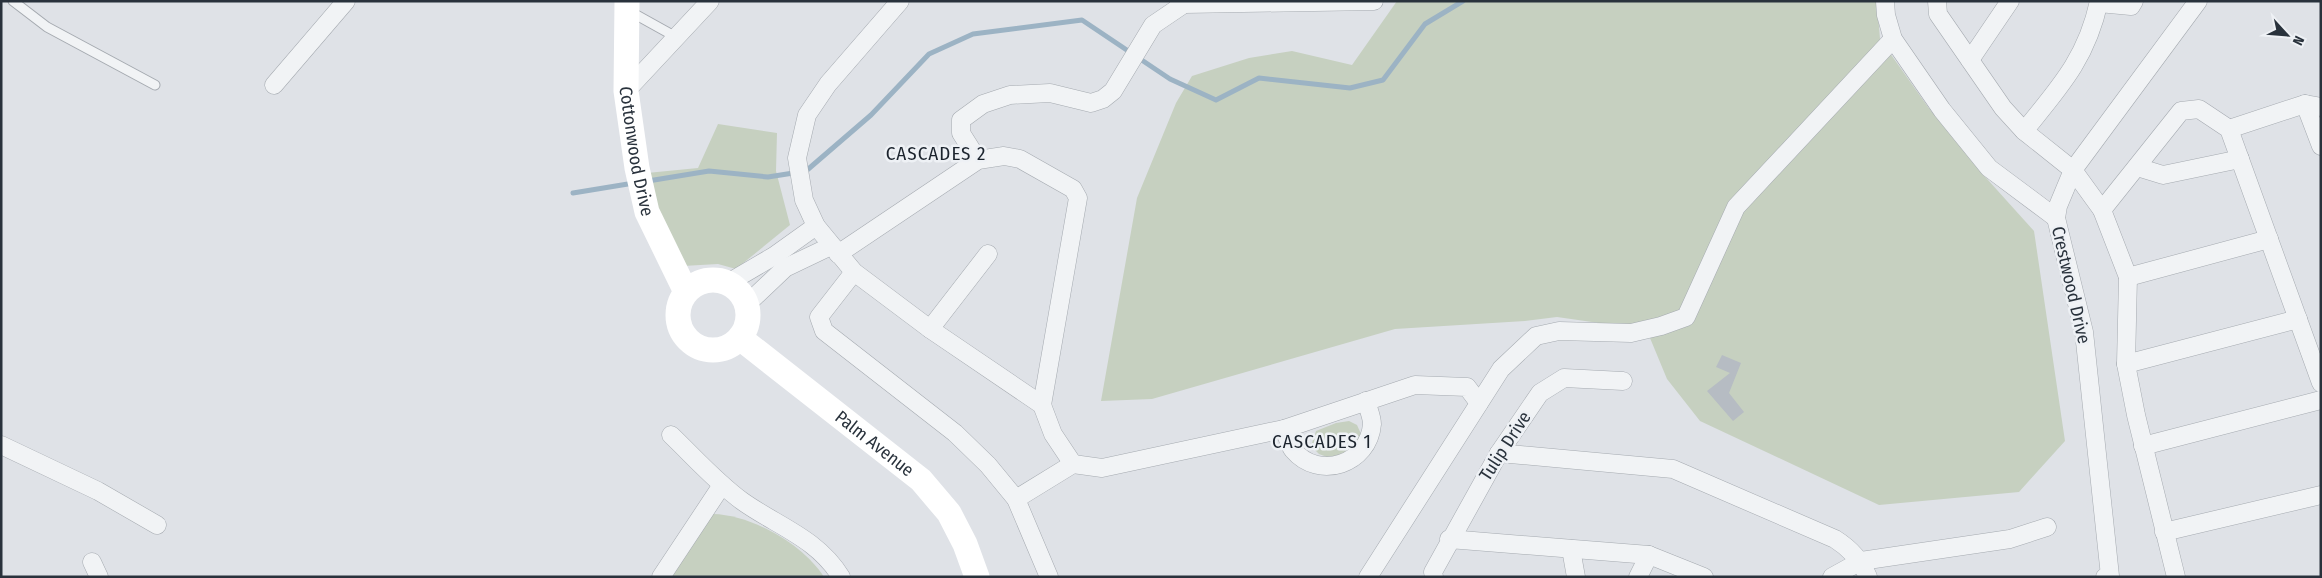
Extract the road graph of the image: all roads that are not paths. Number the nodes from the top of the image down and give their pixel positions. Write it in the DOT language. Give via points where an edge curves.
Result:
graph roads {
  1 [pos="13,1"];
  2 [pos="346,1"];
  3 [pos="710,1"];
  4 [pos="900,1"];
  5 [pos="1374,1"];
  6 [pos="1885,1"];
  7 [pos="1937,1"];
  8 [pos="2010,1"];
  9 [pos="2134,1"];
  10 [pos="2198,1"];
  11 [pos="1333,2"];
  12 [pos="2099,2"];
  13 [pos="1181,3"];
  14 [pos="627,6"];
  15 [pos="676,37"];
  16 [pos="1893,39"];
  17 [pos="1970,60"];
  18 [pos="155,85"];
  19 [pos="274,85"];
  20 [pos="626,91"];
  21 [pos="2313,106"];
  22 [pos="2229,129"];
  23 [pos="2024,131"];
  24 [pos="2321,146"];
  25 [pos="2240,159"];
  26 [pos="978,160"];
  27 [pos="2137,167"];
  28 [pos="2073,170"];
  29 [pos="2102,210"];
  30 [pos="2056,218"];
  31 [pos="816,226"];
  32 [pos="2269,238"];
  33 [pos="834,250"];
  34 [pos="988,254"];
  35 [pos="854,272"];
  36 [pos="2128,277"];
  37 [pos="728,283"];
  38 [pos="686,292"];
  39 [pos="746,304"];
  40 [pos="2298,319"];
  41 [pos="930,329"];
  42 [pos="740,338"];
  43 [pos="2126,364"];
  44 [pos="1623,381"];
  45 [pos="2321,383"];
  46 [pos="2321,400"];
  47 [pos="1366,401"];
  48 [pos="1479,403"];
  49 [pos="1042,405"];
  50 [pos="1284,429"];
  51 [pos="672,435"];
  52 [pos="1,445"];
  53 [pos="2143,446"];
  54 [pos="1499,453"];
  55 [pos="1072,464"];
  56 [pos="722,485"];
  57 [pos="2321,495"];
  58 [pos="1016,499"];
  59 [pos="156,525"];
  60 [pos="2047,527"];
  61 [pos="2164,532"];
  62 [pos="1449,539"];
  63 [pos="1571,549"];
  64 [pos="1649,555"];
  65 [pos="1865,569"];
  66 [pos="2109,576"];
  67 [pos="661,577"];
  68 [pos="841,577"];
  69 [pos="977,577"];
  70 [pos="1049,577"];
  71 [pos="1368,577"];
  72 [pos="1434,577"];
  73 [pos="1576,577"];
  74 [pos="1638,577"];
  75 [pos="1704,577"];
  76 [pos="1832,577"];
  77 [pos="2176,577"];
  1 -- 18 [label="lane" via="47,27"];
  2 -- 19 [label="street"];
  3 -- 15 [label="street"];
  4 -- 31 [label="street" via="828,84 807,115 797,158 804,200"];
  5 -- 11 [label="street"];
  6 -- 16 [label="street"];
  7 -- 17 [label="street" via="1938,14"];
  8 -- 17 [label="street"];
  9 -- 12 [label="street" via="2131,6"];
  10 -- 28 [label="street, Crestwood Drive"];
  11 -- 13 [label="street"];
  12 -- 23 [label="street" via="2088,41 2069,76"];
  13 -- 26 [label="street" via="1153,26 1114,91 1103,99 1091,103 1050,94 1010,95 984,104 961,120 962,133"];
  14 -- 15 [label="lane"];
  14 -- 20 [label="street, Cottonwood Drive"];
  15 -- 20 [label="street"];
  16 -- 30 [label="street" via="1942,110 1989,168"];
  16 -- 48 [label="street" via="1736,207 1686,317 1631,333 1559,331 1536,336 1501,369"];
  17 -- 23 [label="street" via="2003,108"];
  20 -- 38 [label="street, Cottonwood Drive" via="647,212"];
  21 -- 22 [label="street"];
  21 -- 24 [label="street"];
  22 -- 25 [label="street"];
  22 -- 27 [label="street" via="2199,109 2181,111"];
  23 -- 28 [label="street"];
  25 -- 27 [label="street" via="2163,175"];
  25 -- 32 [label="street"];
  26 -- 33 [label="street"];
  26 -- 49 [label="street" via="1004,156 1020,159 1073,188 1078,198"];
  27 -- 29 [label="street"];
  28 -- 29 [label="street"];
  28 -- 30 [label="street, Crestwood Drive"];
  29 -- 36 [label="street"];
  30 -- 66 [label="street, Crestwood Drive" via="2084,332"];
  31 -- 33 [label="street"];
  31 -- 37 [label="street"];
  32 -- 36 [label="street"];
  32 -- 40 [label="street"];
  33 -- 35 [label="street"];
  33 -- 39 [label="street" via="785,268"];
  34 -- 41 [label="street"];
  35 -- 41 [label="street"];
  35 -- 58 [label="street" via="819,318 824,331 954,433 988,465"];
  36 -- 43 [label="street"];
  37 -- 38 [label="street" via="706,281"];
  37 -- 39 [label="street" via="740,292"];
  38 -- 42 [label="street" via="679,304 678,318 682,332 690,342 702,349 716,351 729,347"];
  39 -- 42 [label="street" via="747,322"];
  40 -- 43 [label="street"];
  40 -- 45 [label="street"];
  41 -- 49 [label="street"];
  42 -- 69 [label="street, Palm Avenue" via="921,480 949,514"];
  43 -- 53 [label="street"];
  44 -- 54 [label="street, Tulip Drive" via="1564,378 1540,393"];
  46 -- 53 [label="street"];
  47 -- 48 [label="street" via="1415,385 1467,387"];
  47 -- 50 [label="street"];
  47 -- 50 [label="street" via="1372,423 1367,444 1345,463 1331,467 1309,463 1292,450"];
  48 -- 71 [label="street"];
  49 -- 55 [label="street" via="1053,434"];
  50 -- 55 [label="street" via="1102,468"];
  51 -- 56 [label="street"];
  52 -- 59 [label="street" via="98,491"];
  53 -- 61 [label="street"];
  54 -- 62 [label="street, Tulip Drive"];
  54 -- 65 [label="street" via="1673,470 1835,539 1848,547"];
  55 -- 58 [label="street"];
  56 -- 67 [label="street"];
  56 -- 68 [label="street" via="742,501 807,540 832,563"];
  57 -- 61 [label="street"];
  58 -- 70 [label="street"];
  60 -- 65 [label="street"];
  61 -- 77 [label="street"];
  62 -- 63 [label="street"];
  62 -- 72 [label="street, Tulip Drive" via="1433,572"];
  63 -- 64 [label="street"];
  63 -- 73 [label="street"];
  64 -- 74 [label="street"];
  64 -- 75 [label="street"];
  65 -- 76 [label="street"];
}
